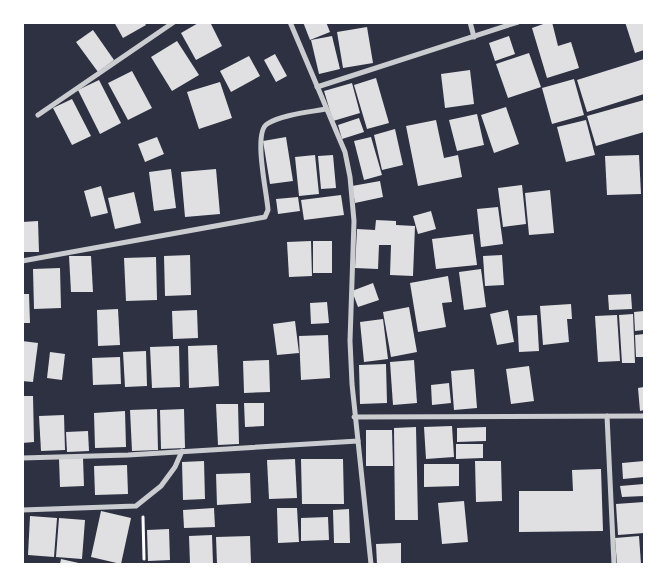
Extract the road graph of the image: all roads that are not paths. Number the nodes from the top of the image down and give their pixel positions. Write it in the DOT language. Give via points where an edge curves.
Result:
graph roads {
  1 [pos="174,22"];
  2 [pos="290,22"];
  3 [pos="470,22"];
  4 [pos="518,22"];
  5 [pos="474,37"];
  6 [pos="317,87"];
  7 [pos="326,109"];
  8 [pos="38,116"];
  9 [pos="22,261"];
  10 [pos="607,416"];
  11 [pos="644,416"];
  12 [pos="354,417"];
  13 [pos="358,441"];
  14 [pos="182,452"];
  15 [pos="23,459"];
  16 [pos="22,510"];
  17 [pos="371,564"];
  18 [pos="614,564"];
  1 -- 8 [label="street"];
  2 -- 6 [label="street"];
  3 -- 5 [label="street"];
  4 -- 5 [label="street"];
  5 -- 6 [label="street"];
  6 -- 7 [label="street"];
  7 -- 9 [label="street" via="273,120 261,130 266,216"];
  7 -- 12 [label="street" via="345,152 352,191 350,341"];
  10 -- 11 [label="street"];
  10 -- 12 [label="street"];
  10 -- 18 [label="street"];
  12 -- 13 [label="street"];
  13 -- 14 [label="street"];
  13 -- 17 [label="street"];
  14 -- 15 [label="street"];
  14 -- 16 [label="street" via="166,481 136,506"];
}
